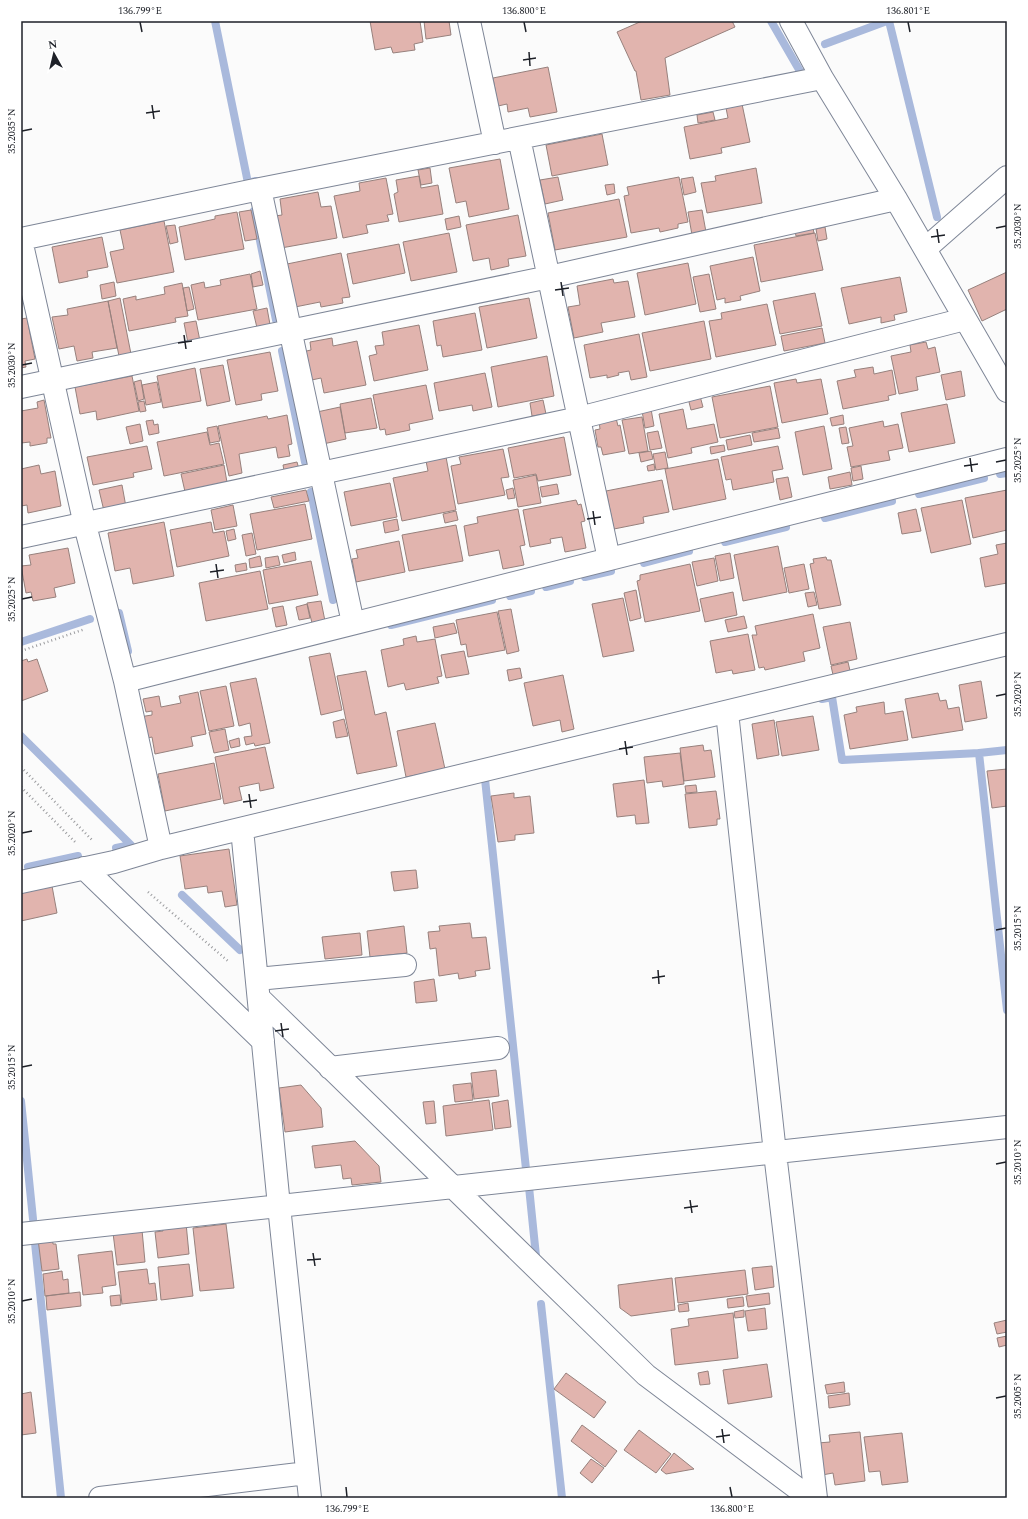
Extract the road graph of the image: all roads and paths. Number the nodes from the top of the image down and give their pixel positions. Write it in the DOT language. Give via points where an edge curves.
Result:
graph roads {
  1 [pos="469,21"];
  2 [pos="791,21"];
  3 [pos="822,78"];
  4 [pos="519,138"];
  5 [pos="495,143"];
  6 [pos="1007,177"];
  7 [pos="260,189"];
  8 [pos="896,199"];
  9 [pos="21,240"];
  10 [pos="925,249"];
  11 [pos="548,277"];
  12 [pos="965,319"];
  13 [pos="290,331"];
  14 [pos="53,380"];
  15 [pos="21,387"];
  16 [pos="1007,391"];
  17 [pos="579,418"];
  18 [pos="1007,459"];
  19 [pos="321,474"];
  20 [pos="85,525"];
  21 [pos="21,537"];
  22 [pos="609,559"];
  23 [pos="109,620"];
  24 [pos="353,623"];
  25 [pos="1007,644"];
  26 [pos="21,651"];
  27 [pos="125,680"];
  28 [pos="727,712"];
  29 [pos="242,829"];
  30 [pos="161,848"];
  31 [pos="84,868"];
  32 [pos="21,882"];
  33 [pos="405,965"];
  34 [pos="258,989"];
  35 [pos="263,1041"];
  36 [pos="498,1048"];
  37 [pos="330,1068"];
  38 [pos="1007,1127"];
  39 [pos="775,1153"];
  40 [pos="453,1187"];
  41 [pos="278,1206"];
  42 [pos="21,1234"];
  43 [pos="307,1473"];
  44 [pos="100,1498"];
  45 [pos="310,1498"];
  46 [pos="810,1498"];
  47 [pos="816,1498"];
  1 -- 5 [label="street"];
  2 -- 3 [label="street"];
  3 -- 4 [label="street"];
  3 -- 8 [label="street"];
  4 -- 5 [label="street"];
  4 -- 11 [label="street"];
  5 -- 7 [label="street"];
  6 -- 10 [label="street"];
  7 -- 9 [label="street"];
  7 -- 13 [label="street"];
  8 -- 10 [label="street"];
  8 -- 11 [label="street"];
  9 -- 14 [label="street"];
  10 -- 12 [label="street"];
  11 -- 13 [label="street"];
  11 -- 17 [label="street"];
  12 -- 16 [label="street"];
  12 -- 17 [label="street"];
  13 -- 14 [label="street"];
  13 -- 19 [label="street"];
  14 -- 15 [label="street"];
  14 -- 20 [label="street"];
  17 -- 19 [label="street"];
  17 -- 22 [label="street"];
  18 -- 22 [label="street"];
  19 -- 20 [label="street"];
  19 -- 24 [label="street"];
  20 -- 21 [label="street"];
  20 -- 23 [label="street"];
  22 -- 24 [label="street"];
  23 -- 26 [label="path"];
  23 -- 27 [label="street"];
  24 -- 27 [label="street"];
  25 -- 28 [label="street"];
  27 -- 30 [label="street"];
  28 -- 29 [label="street"];
  28 -- 39 [label="street"];
  29 -- 30 [label="street"];
  29 -- 34 [label="street"];
  30 -- 31 [label="street"];
  31 -- 32 [label="street"];
  31 -- 35 [label="street"];
  33 -- 34 [label="street"];
  34 -- 35 [label="street"];
  34 -- 37 [label="street"];
  35 -- 41 [label="street"];
  36 -- 37 [label="street"];
  37 -- 40 [label="street"];
  38 -- 39 [label="street"];
  39 -- 40 [label="street"];
  39 -- 47 [label="street"];
  40 -- 41 [label="street"];
  40 -- 46 [label="street" via="646,1375"];
  41 -- 42 [label="street"];
  41 -- 43 [label="street"];
  43 -- 44 [label="street"];
  43 -- 45 [label="street"];
}
